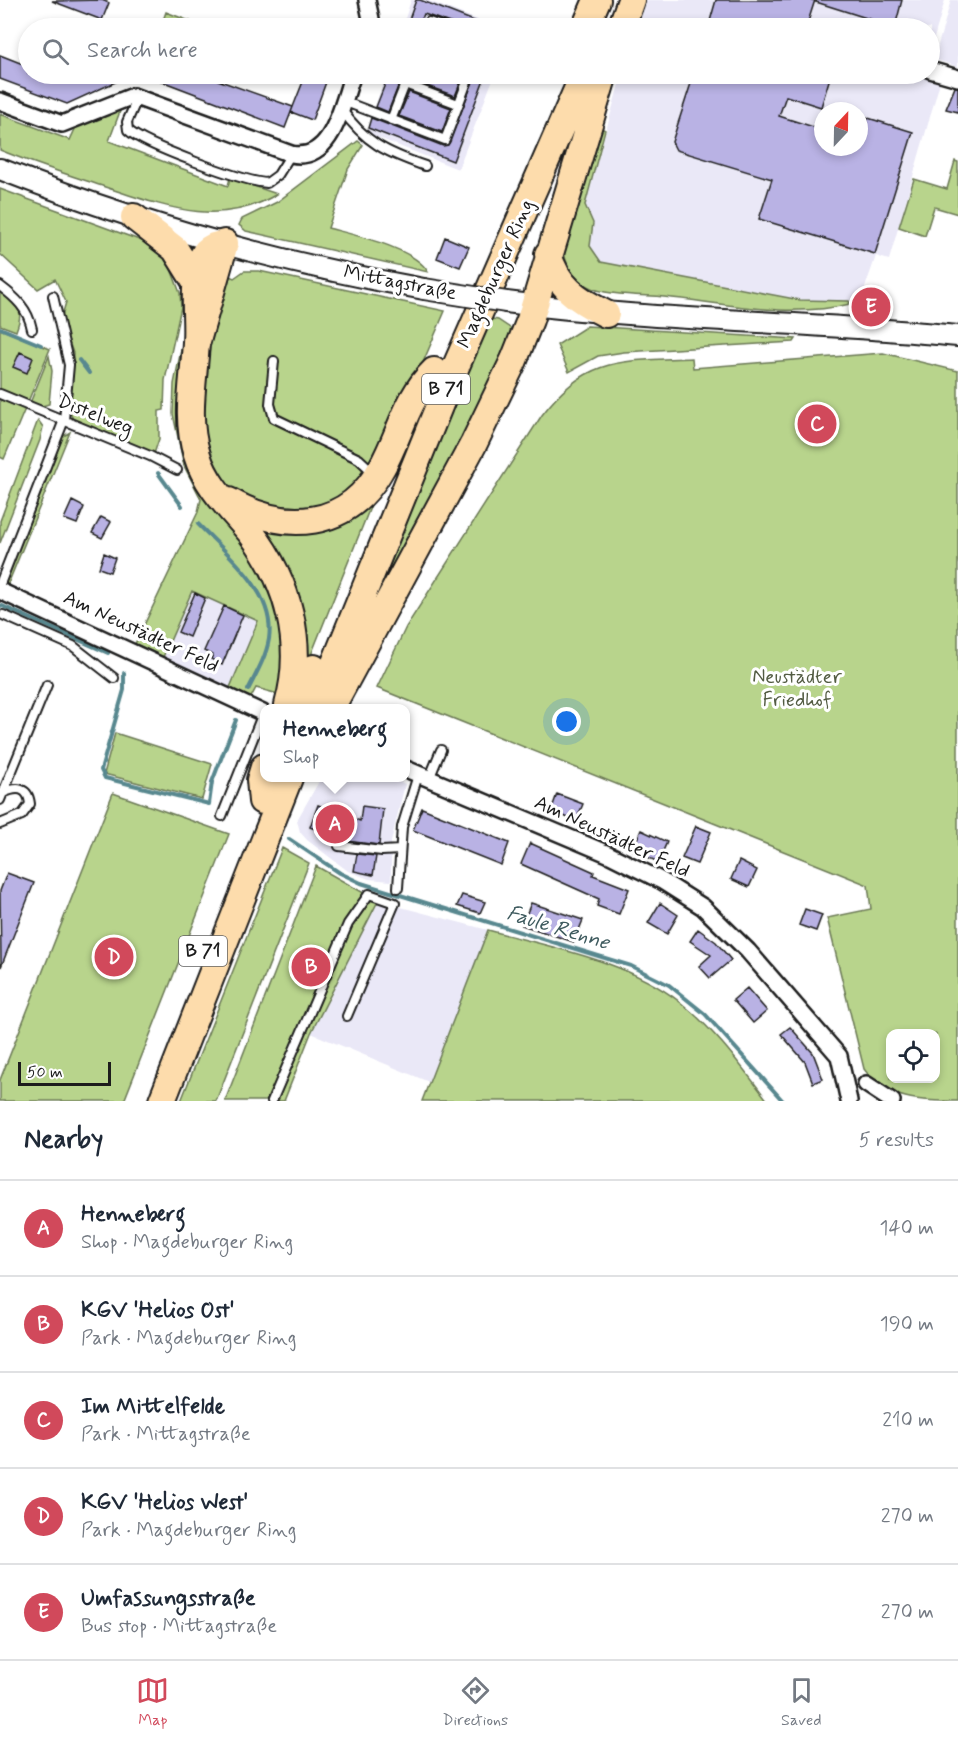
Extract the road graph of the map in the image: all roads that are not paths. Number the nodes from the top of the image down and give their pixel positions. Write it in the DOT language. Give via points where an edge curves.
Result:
graph roads {
  1 [pos="367,0"];
  2 [pos="597,0"];
  3 [pos="615,0"];
  4 [pos="631,0"];
  5 [pos="371,18"];
  6 [pos="589,18"];
  7 [pos="607,18"];
  8 [pos="625,18"];
  9 [pos="940,73"];
  10 [pos="958,78"];
  11 [pos="349,84"];
  12 [pos="405,84"];
  13 [pos="466,84"];
  14 [pos="561,84"];
  15 [pos="580,84"];
  16 [pos="601,84"];
  17 [pos="138,97"];
  18 [pos="0,101"];
  19 [pos="458,104"];
  20 [pos="341,105"];
  21 [pos="391,120"];
  22 [pos="291,154"];
  23 [pos="425,166"];
  24 [pos="0,169"];
  25 [pos="134,217"];
  26 [pos="225,243"];
  27 [pos="548,254"];
  28 [pos="0,286"];
  29 [pos="198,286"];
  30 [pos="53,296"];
  31 [pos="534,305"];
  32 [pos="606,314"];
  33 [pos="32,329"];
  34 [pos="958,336"];
  35 [pos="197,341"];
  36 [pos="274,360"];
  37 [pos="434,371"];
  38 [pos="0,394"];
  39 [pos="64,420"];
  40 [pos="177,470"];
  41 [pos="377,476"];
  42 [pos="218,494"];
  43 [pos="0,584"];
  44 [pos="0,591"];
  45 [pos="3,615"];
  46 [pos="114,678"];
  47 [pos="46,685"];
  48 [pos="260,704"];
  49 [pos="281,704"];
  50 [pos="300,704"];
  51 [pos="318,704"];
  52 [pos="333,704"];
  53 [pos="260,741"];
  54 [pos="441,750"];
  55 [pos="417,774"];
  56 [pos="261,782"];
  57 [pos="285,782"];
  58 [pos="298,782"];
  59 [pos="1,796"];
  60 [pos="269,797"];
  61 [pos="222,816"];
  62 [pos="0,824"];
  63 [pos="339,846"];
  64 [pos="400,850"];
  65 [pos="398,888"];
  66 [pos="347,1016"];
  67 [pos="866,1084"];
  68 [pos="144,1101"];
  69 [pos="162,1101"];
  70 [pos="272,1101"];
  71 [pos="849,1101"];
  72 [pos="892,1101"];
  1 -- 5 [label="street"];
  2 -- 6 [label="highway"];
  3 -- 7 [label="highway"];
  4 -- 8 [label="highway"];
  9 -- 10 [label="street"];
  11 -- 20 [label="street"];
  12 -- 19 [label="lane"];
  12 -- 21 [label="lane"];
  13 -- 19 [label="lane"];
  14 -- 37 [label="highway, Magdeburger Ring / B 71"];
  15 -- 51 [label="highway, Magdeburger Ring / B 71" via="446,389"];
  16 -- 27 [label="highway"];
  17 -- 18 [label="street" via="125,98 62,124"];
  17 -- 22 [label="street"];
  17 -- 22 [label="lane" via="127,122 128,130 187,157 267,183 278,176"];
  19 -- 21 [label="lane" via="445,140"];
  20 -- 21 [label="lane"];
  20 -- 22 [label="street" via="328,138 318,150 306,156"];
  20 -- 23 [label="lane" via="359,133 371,142"];
  24 -- 25 [label="street, Mittagstraße"];
  25 -- 26 [label="street, Mittagstraße"];
  25 -- 29 [label="highway" via="176,249"];
  26 -- 29 [label="highway" via="214,245 204,254"];
  26 -- 31 [label="street, Mittagstraße, bridge" via="424,288"];
  26 -- 35 [label="highway"];
  27 -- 31 [label="highway"];
  27 -- 32 [label="highway" via="563,285 576,298"];
  28 -- 33 [label="lane" via="17,299 29,316"];
  29 -- 35 [label="highway"];
  30 -- 39 [label="lane" via="69,365"];
  31 -- 32 [label="street, Mittagstraße"];
  31 -- 52 [label="highway" via="486,420"];
  32 -- 34 [label="street, Mittagstraße"];
  35 -- 42 [label="highway" via="191,395 192,433 200,466"];
  36 -- 41 [label="lane" via="270,404 274,418 359,459"];
  37 -- 41 [label="highway" via="419,386"];
  37 -- 50 [label="highway, Magdeburger Ring / B 71"];
  38 -- 39 [label="lane, Distelweg"];
  39 -- 40 [label="lane, Distelweg"];
  39 -- 43 [label="lane"];
  41 -- 42 [label="highway" via="344,508 299,523 262,517"];
  42 -- 49 [label="highway" via="264,552 288,605 294,650 292,690"];
  44 -- 48 [label="street, Am Neustädter Feld"];
  45 -- 46 [label="lane" via="73,646"];
  47 -- 59 [label="lane"];
  53 -- 61 [label="lane"];
  54 -- 55 [label="lane"];
  55 -- 64 [label="lane" via="404,818"];
  55 -- 71 [label="street, Am Neustädter Feld" via="628,863 703,907 734,935 839,1056"];
  56 -- 60 [label="highway"];
  57 -- 60 [label="highway, B 71"];
  58 -- 60 [label="highway" via="289,801"];
  59 -- 62 [label="lane" via="15,788 24,790 30,804 22,815"];
  60 -- 68 [label="highway, B 71"];
  60 -- 69 [label="highway, B 71"];
  63 -- 64 [label="lane"];
  64 -- 65 [label="lane"];
  66 -- 70 [label="lane" via="395,903 369,894 350,918"];
  67 -- 72 [label="street"];
}
